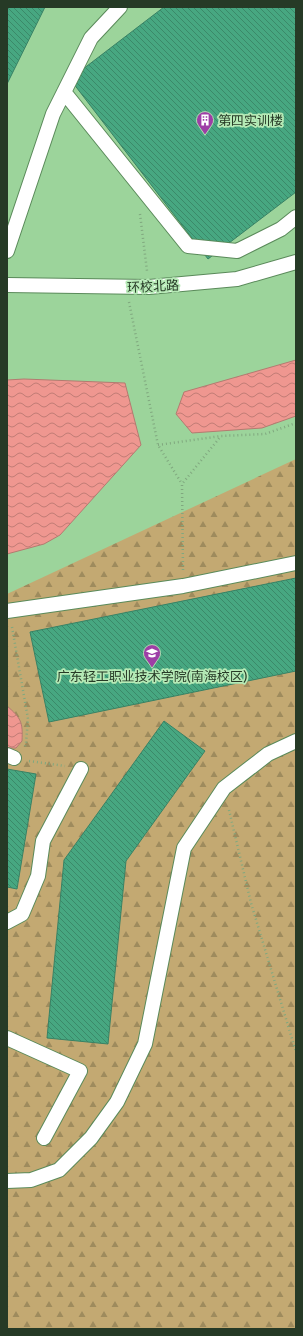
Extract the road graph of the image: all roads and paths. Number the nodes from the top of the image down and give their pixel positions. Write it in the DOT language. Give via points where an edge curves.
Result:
graph roads {
  1 [pos="120,7"];
  2 [pos="64,92"];
  3 [pos="140,212"];
  4 [pos="296,217"];
  5 [pos="7,251"];
  6 [pos="296,262"];
  7 [pos="7,285"];
  8 [pos="149,287"];
  9 [pos="126,288"];
  10 [pos="296,423"];
  11 [pos="221,436"];
  12 [pos="158,445"];
  13 [pos="182,484"];
  14 [pos="296,563"];
  15 [pos="184,586"];
  16 [pos="8,611"];
  17 [pos="296,741"];
  18 [pos="11,757"];
  19 [pos="81,769"];
  20 [pos="224,788"];
  21 [pos="7,922"];
  22 [pos="7,1038"];
  23 [pos="296,1052"];
  24 [pos="44,1138"];
  25 [pos="7,1181"];
  1 -- 2 [label="street" via="91,38"];
  2 -- 4 [label="street" via="188,246 237,251 280,230"];
  2 -- 5 [label="street" via="53,114"];
  3 -- 8 [label="path"];
  6 -- 8 [label="street, 环校北路" via="237,279"];
  7 -- 9 [label="street, 环校北路"];
  8 -- 9 [label="street, 环校北路"];
  9 -- 12 [label="path"];
  10 -- 11 [label="path" via="265,434"];
  11 -- 12 [label="path"];
  11 -- 13 [label="path"];
  12 -- 13 [label="path"];
  13 -- 15 [label="path"];
  14 -- 15 [label="street"];
  15 -- 16 [label="street"];
  16 -- 18 [label="path" via="28,719 26,744"];
  17 -- 20 [label="street" via="268,754"];
  18 -- 19 [label="path"];
  19 -- 21 [label="street" via="43,841 38,876 22,914"];
  20 -- 23 [label="path" via="251,903"];
  20 -- 25 [label="street" via="184,848 145,1044 117,1102 91,1138 59,1170 31,1180"];
  22 -- 24 [label="street" via="80,1071"];
}
